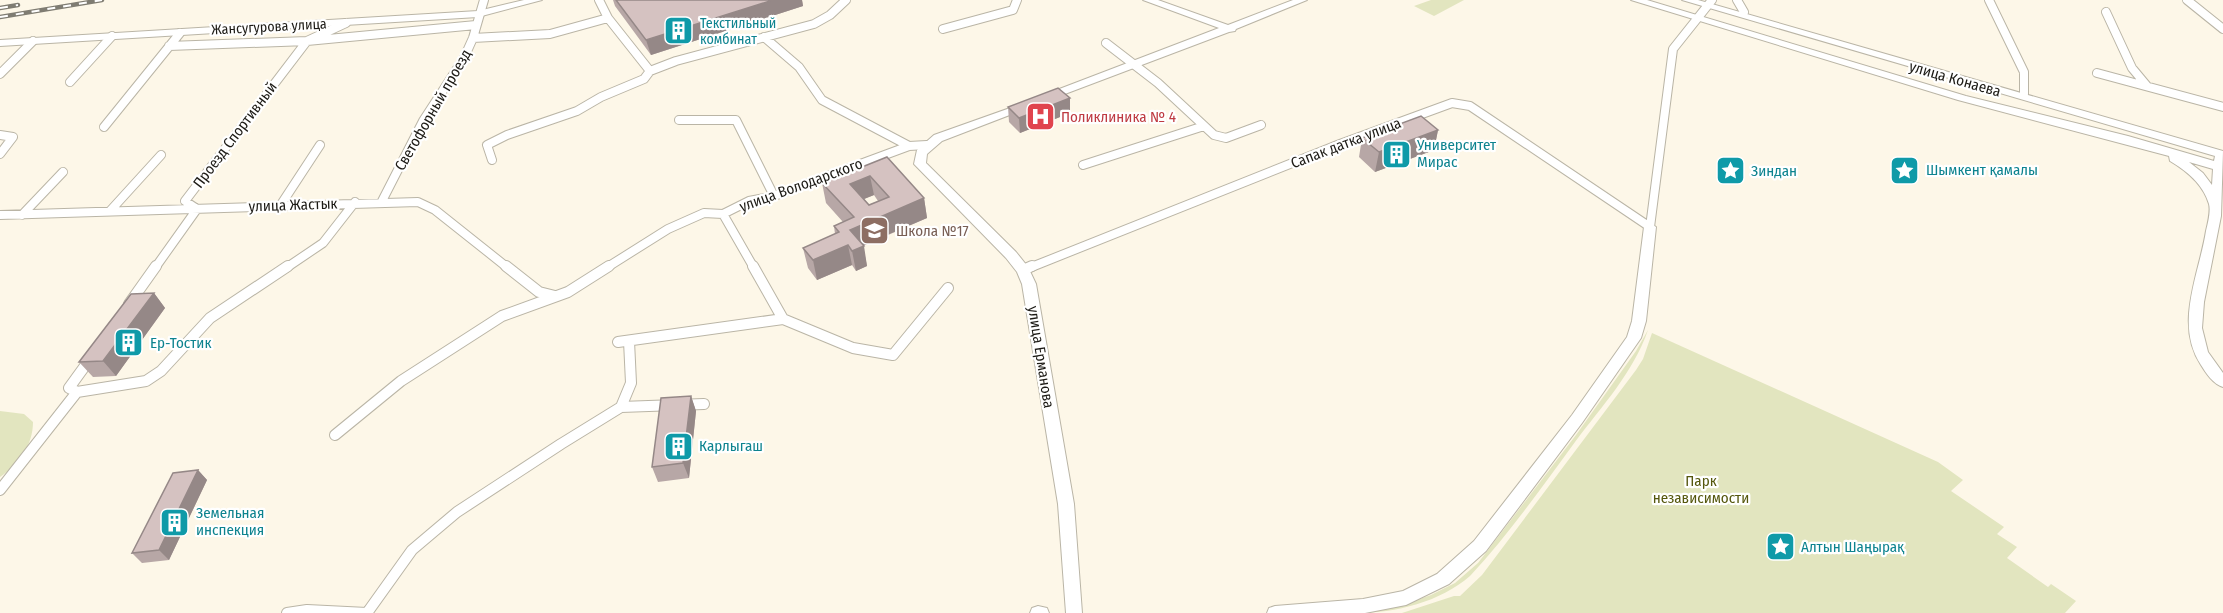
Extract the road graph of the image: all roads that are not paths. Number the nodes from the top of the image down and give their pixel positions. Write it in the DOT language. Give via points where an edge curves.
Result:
graph roads {
  1 [pos="484,0"];
  2 [pos="537,0"];
  3 [pos="599,0"];
  4 [pos="846,0"];
  5 [pos="1017,0"];
  6 [pos="1148,0"];
  7 [pos="1302,0"];
  8 [pos="1636,0"];
  9 [pos="1664,0"];
  10 [pos="1687,0"];
  11 [pos="1737,0"];
  12 [pos="1989,0"];
  13 [pos="2187,0"];
  14 [pos="1161,1"];
  15 [pos="1706,6"];
  16 [pos="1744,12"];
  17 [pos="2106,12"];
  18 [pos="608,18"];
  19 [pos="477,20"];
  20 [pos="346,22"];
  21 [pos="1231,28"];
  22 [pos="943,29"];
  23 [pos="2223,29"];
  24 [pos="180,33"];
  25 [pos="112,36"];
  26 [pos="473,38"];
  27 [pos="764,38"];
  28 [pos="307,40"];
  29 [pos="33,41"];
  30 [pos="1106,43"];
  31 [pos="0,44"];
  32 [pos="169,46"];
  33 [pos="1135,64"];
  34 [pos="650,71"];
  35 [pos="2097,73"];
  36 [pos="0,74"];
  37 [pos="70,82"];
  38 [pos="2147,86"];
  39 [pos="2024,94"];
  40 [pos="2223,107"];
  41 [pos="679,120"];
  42 [pos="1261,125"];
  43 [pos="1204,126"];
  44 [pos="104,127"];
  45 [pos="2138,129"];
  46 [pos="0,135"];
  47 [pos="2124,139"];
  48 [pos="2139,143"];
  49 [pos="320,145"];
  50 [pos="927,145"];
  51 [pos="909,146"];
  52 [pos="0,154"];
  53 [pos="161,155"];
  54 [pos="492,160"];
  55 [pos="2221,161"];
  56 [pos="1083,165"];
  57 [pos="63,172"];
  58 [pos="774,196"];
  59 [pos="355,202"];
  60 [pos="381,203"];
  61 [pos="280,206"];
  62 [pos="197,208"];
  63 [pos="2219,209"];
  64 [pos="110,211"];
  65 [pos="723,214"];
  66 [pos="0,215"];
  67 [pos="22,215"];
  68 [pos="1650,226"];
  69 [pos="1023,270"];
  70 [pos="948,288"];
  71 [pos="555,296"];
  72 [pos="123,313"];
  73 [pos="783,319"];
  74 [pos="629,341"];
  75 [pos="618,342"];
  76 [pos="96,350"];
  77 [pos="2223,382"];
  78 [pos="76,392"];
  79 [pos="704,404"];
  80 [pos="621,407"];
  81 [pos="335,435"];
  82 [pos="0,490"];
  83 [pos="286,613"];
  84 [pos="367,613"];
  85 [pos="1074,613"];
  86 [pos="1275,613"];
  1 -- 19 [label="street, Светофорный проезд"];
  2 -- 19 [label="main road, Жансугурова улица"];
  3 -- 18 [label="street"];
  4 -- 27 [label="street" via="814,24"];
  5 -- 22 [label="street" via="1013,10"];
  6 -- 14 [label="main road"];
  7 -- 21 [label="main road, улица Володарского"];
  8 -- 15 [label="main road"];
  9 -- 15 [label="main road, улица Конаева"];
  10 -- 15 [label="main road, улица Конаева"];
  11 -- 16 [label="street"];
  12 -- 39 [label="street" via="2024,72"];
  13 -- 23 [label="street"];
  14 -- 21 [label="main road"];
  15 -- 16 [label="main road"];
  15 -- 45 [label="main road, улица Конаева"];
  15 -- 47 [label="main road, улица Конаева"];
  15 -- 47 [label="main road, улица Конаева" via="1733,30 1962,98"];
  15 -- 68 [label="street" via="1673,50"];
  16 -- 39 [label="main road"];
  17 -- 38 [label="street" via="2132,68"];
  18 -- 26 [label="street" via="550,34"];
  18 -- 34 [label="street"];
  19 -- 20 [label="main road, Жансугурова улица"];
  19 -- 26 [label="street, Светофорный проезд"];
  19 -- 28 [label="street"];
  20 -- 24 [label="main road, Жансугурова улица"];
  20 -- 28 [label="street, Проезд Спортивный"];
  21 -- 33 [label="main road, улица Володарского"];
  24 -- 25 [label="main road, Жансугурова улица"];
  24 -- 32 [label="street"];
  25 -- 29 [label="main road, Жансугурова улица"];
  25 -- 37 [label="street"];
  26 -- 60 [label="street, Светофорный проезд"];
  27 -- 34 [label="street"];
  27 -- 51 [label="street" via="799,67 822,100"];
  28 -- 32 [label="street"];
  28 -- 62 [label="street, Проезд Спортивный" via="185,201"];
  29 -- 31 [label="main road, Жансугурова улица"];
  29 -- 36 [label="street"];
  30 -- 33 [label="street"];
  32 -- 44 [label="street"];
  33 -- 43 [label="street"];
  33 -- 50 [label="main road, улица Володарского"];
  34 -- 54 [label="street" via="644,79 577,111 487,145"];
  35 -- 38 [label="street"];
  38 -- 40 [label="street"];
  39 -- 45 [label="main road"];
  41 -- 58 [label="street" via="736,120"];
  42 -- 43 [label="street" via="1223,138"];
  43 -- 56 [label="street"];
  45 -- 55 [label="main road, улица Конаева"];
  46 -- 52 [label="street" via="13,137"];
  47 -- 48 [label="main road, улица Конаева"];
  48 -- 55 [label="main road, улица Конаева"];
  48 -- 63 [label="main road" via="2169,155 2200,175"];
  49 -- 61 [label="street"];
  50 -- 51 [label="street, улица Володарского"];
  50 -- 69 [label="main road, улица Ерманова" via="920,164"];
  51 -- 58 [label="street, улица Володарского"];
  53 -- 64 [label="street"];
  55 -- 63 [label="main road"];
  57 -- 67 [label="street"];
  58 -- 65 [label="street, улица Володарского" via="749,201"];
  59 -- 60 [label="street, улица Жастык"];
  59 -- 61 [label="street, улица Жастык"];
  59 -- 78 [label="street" via="323,243 210,318 161,371 146,381"];
  60 -- 71 [label="street, улица Жастык" via="418,202 435,210 539,292"];
  61 -- 62 [label="street, улица Жастык"];
  62 -- 64 [label="street, улица Жастык"];
  62 -- 72 [label="street, Проезд Спортивный"];
  63 -- 77 [label="main road" via="2199,295 2196,329 2209,368"];
  64 -- 67 [label="street, улица Жастык"];
  65 -- 71 [label="street, улица Володарского" via="704,213 668,229 568,292"];
  65 -- 73 [label="street"];
  66 -- 67 [label="street, улица Жастык"];
  68 -- 69 [label="street, Сапак датка улица" via="1470,106 1452,103"];
  68 -- 86 [label="main road" via="1634,338 1480,546 1443,579 1406,598 1363,606"];
  69 -- 85 [label="main road, улица Ерманова" via="1029,284 1066,504"];
  70 -- 73 [label="street" via="893,355 853,348"];
  71 -- 81 [label="street, улица Володарского" via="502,316 446,351 401,381"];
  73 -- 74 [label="street"];
  74 -- 75 [label="street"];
  74 -- 80 [label="street" via="632,382 630,396"];
  76 -- 78 [label="street" via="69,388"];
  78 -- 82 [label="street"];
  79 -- 80 [label="street"];
  80 -- 84 [label="street" via="457,512 412,550"];
  83 -- 84 [label="street"];
}
